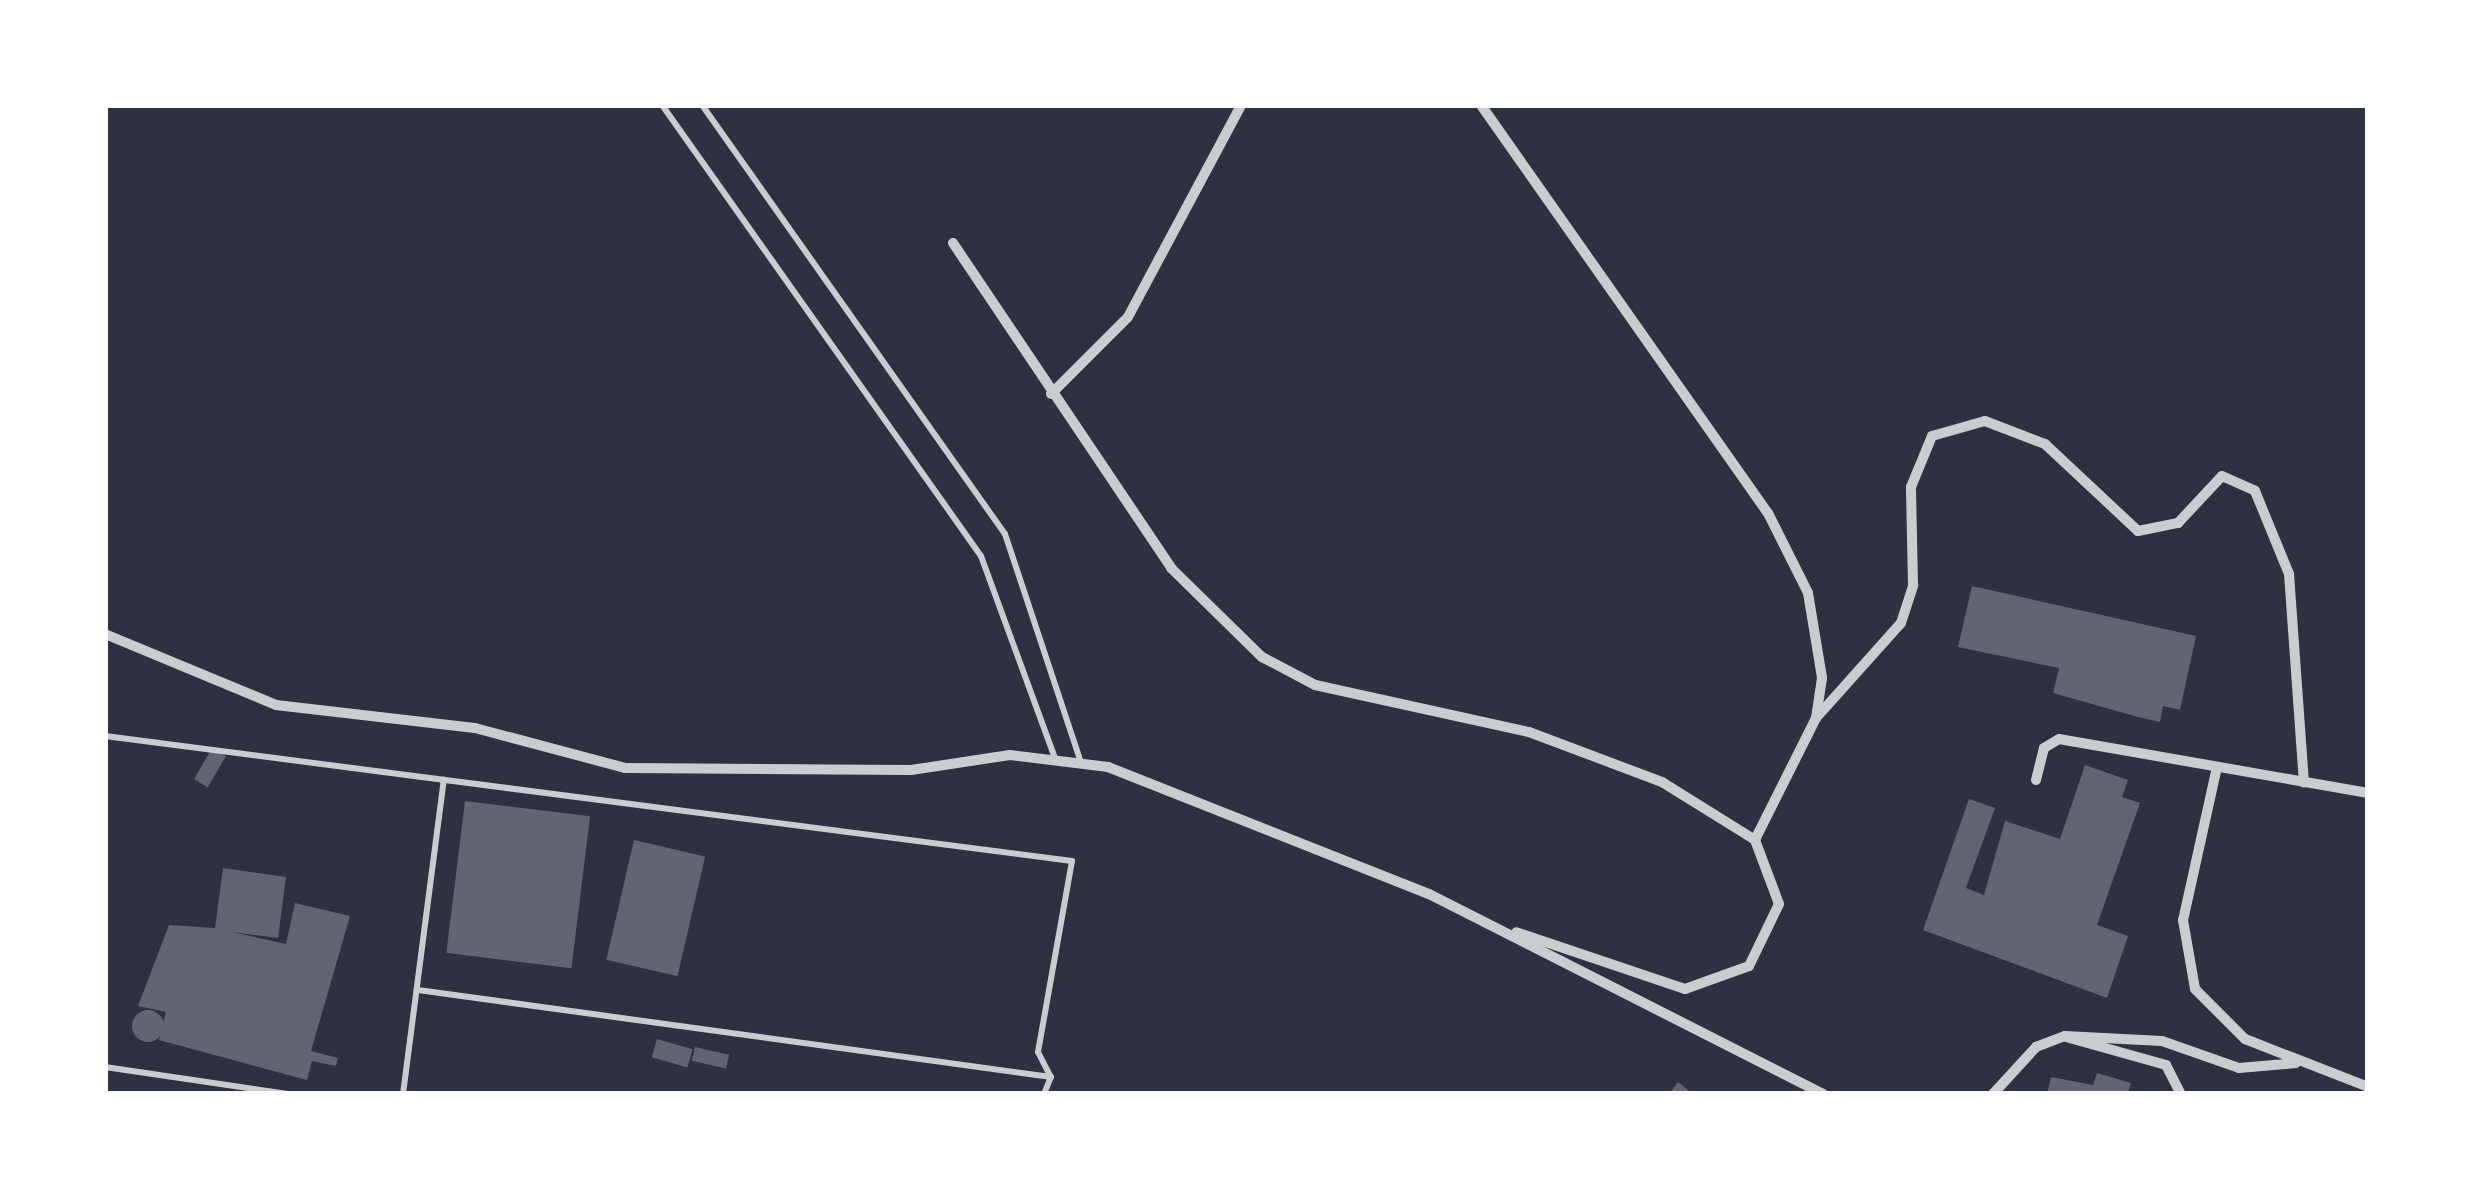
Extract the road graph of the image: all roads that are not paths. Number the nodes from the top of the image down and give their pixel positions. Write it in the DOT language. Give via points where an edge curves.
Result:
graph roads {
  1 [pos="662,105"];
  2 [pos="702,105"];
  3 [pos="1241,105"];
  4 [pos="1480,105"];
  5 [pos="953,243"];
  6 [pos="1051,394"];
  7 [pos="105,634"];
  8 [pos="1816,718"];
  9 [pos="105,736"];
  10 [pos="1055,758"];
  11 [pos="1080,760"];
  12 [pos="2217,767"];
  13 [pos="444,780"];
  14 [pos="2036,781"];
  15 [pos="2304,782"];
  16 [pos="2368,793"];
  17 [pos="1755,840"];
  18 [pos="1490,924"];
  19 [pos="418,990"];
  20 [pos="2065,1036"];
  21 [pos="2296,1063"];
  22 [pos="105,1067"];
  23 [pos="1051,1077"];
  24 [pos="2367,1083"];
  25 [pos="225,1089"];
  26 [pos="288,1094"];
  27 [pos="403,1094"];
  28 [pos="1044,1094"];
  29 [pos="1822,1094"];
  30 [pos="1993,1094"];
  31 [pos="2181,1094"];
  1 -- 10 [label="lane" via="981,556"];
  2 -- 11 [label="lane" via="1005,534"];
  3 -- 6 [label="street" via="1128,317"];
  4 -- 8 [label="street" via="1785,544 1818,638"];
  5 -- 6 [label="street"];
  6 -- 17 [label="street" via="1171,568 1278,668 1529,732 1681,791"];
  7 -- 10 [label="street" via="276,705 476,728 625,768"];
  8 -- 15 [label="street" via="1901,623 1913,585 1911,487 1926,447 1985,421 2045,444 2138,531 2178,523 2222,476 2254,491 2289,574"];
  8 -- 17 [label="street"];
  9 -- 13 [label="lane"];
  10 -- 11 [label="street"];
  11 -- 18 [label="street"];
  12 -- 14 [label="street" via="2059,739 2044,748"];
  12 -- 15 [label="street"];
  12 -- 21 [label="street" via="2183,920 2188,972 2230,1029"];
  13 -- 19 [label="lane"];
  13 -- 23 [label="lane" via="1072,861 1038,1052"];
  15 -- 16 [label="street"];
  17 -- 18 [label="street" via="1779,904 1772,935 1724,983 1685,989 1639,978"];
  18 -- 29 [label="street"];
  19 -- 23 [label="lane"];
  19 -- 27 [label="lane"];
  20 -- 21 [label="street" via="2162,1041 2239,1068"];
  20 -- 30 [label="street" via="2036,1047"];
  20 -- 31 [label="street" via="2166,1065"];
  21 -- 24 [label="street"];
  22 -- 25 [label="lane"];
  23 -- 28 [label="lane"];
  25 -- 26 [label="lane"];
}
